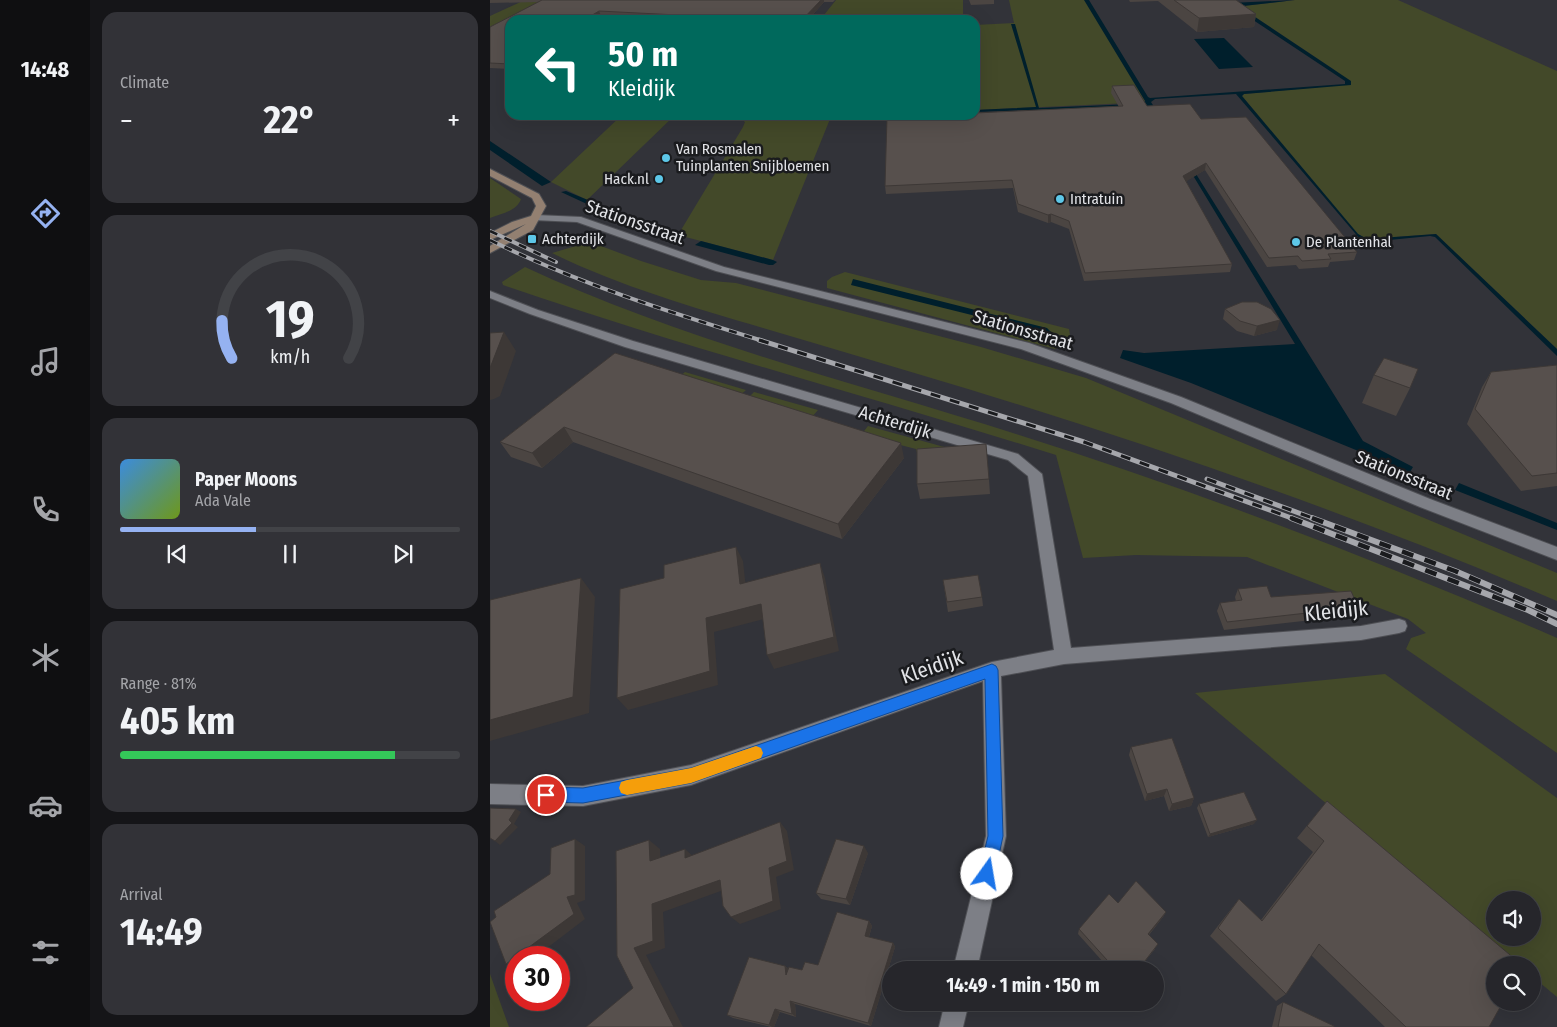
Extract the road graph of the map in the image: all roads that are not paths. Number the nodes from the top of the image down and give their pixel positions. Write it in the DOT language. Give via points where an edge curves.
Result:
graph roads {
  1 [pos="490,172"];
  2 [pos="536,218"];
  3 [pos="490,237"];
  4 [pos="490,250"];
  5 [pos="490,294"];
  6 [pos="1557,554"];
  7 [pos="1399,626"];
  8 [pos="1064,656"];
  9 [pos="992,670"];
  10 [pos="490,794"];
  11 [pos="967,961"];
  12 [pos="955,1011"];
  13 [pos="952,1027"];
  1 -- 2 [label="street" via="536,196 541,206"];
  2 -- 3 [label="street"];
  2 -- 4 [label="street" via="529,228"];
  2 -- 6 [label="street, Stationsstraat" via="578,219 720,269 1025,346 1176,400"];
  5 -- 8 [label="street, Achterdijk" via="630,344 1012,456 1025,464 1035,474"];
  7 -- 8 [label="street, Kleidijk" via="1361,633"];
  8 -- 9 [label="street, Kleidijk"];
  9 -- 10 [label="street, Kleidijk" via="691,776 583,796"];
  9 -- 11 [label="street" via="996,836"];
  12 -- 13 [label="street"];
}
